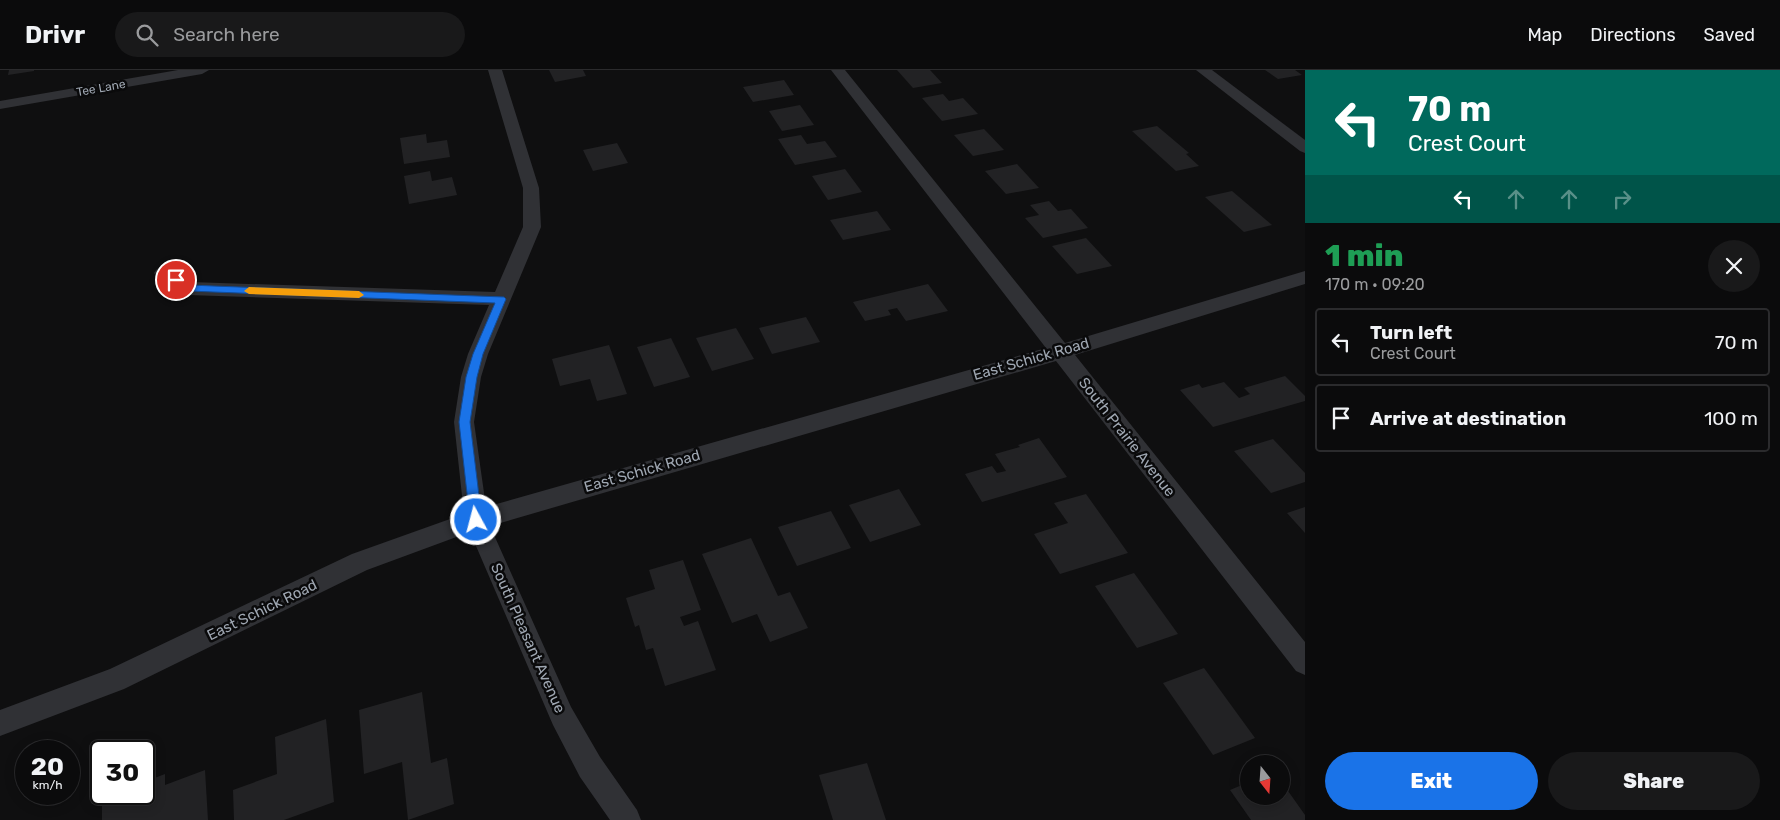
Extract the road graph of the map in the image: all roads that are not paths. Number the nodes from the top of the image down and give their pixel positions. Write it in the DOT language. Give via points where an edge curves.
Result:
graph roads {
  1 [pos="202,70"];
  2 [pos="494,70"];
  3 [pos="838,70"];
  4 [pos="1203,70"];
  5 [pos="0,105"];
  6 [pos="1305,148"];
  7 [pos="164,273"];
  8 [pos="1305,277"];
  9 [pos="501,299"];
  10 [pos="1060,351"];
  11 [pos="476,520"];
  12 [pos="1305,662"];
  13 [pos="0,723"];
  14 [pos="627,820"];
  1 -- 5 [label="street, Tee Lane"];
  2 -- 9 [label="street, South Pleasant Avenue" via="531,188 532,208 532,227"];
  3 -- 10 [label="street, South Prairie Avenue"];
  4 -- 6 [label="street"];
  7 -- 9 [label="street" via="188,288"];
  8 -- 10 [label="street, East Schick Road"];
  9 -- 11 [label="street, South Pleasant Avenue" via="471,377 464,422"];
  10 -- 11 [label="street, East Schick Road"];
  10 -- 12 [label="street, South Prairie Avenue"];
  11 -- 13 [label="street, East Schick Road" via="360,562 115,680"];
  11 -- 14 [label="street, South Pleasant Avenue" via="562,716 590,767"];
}
